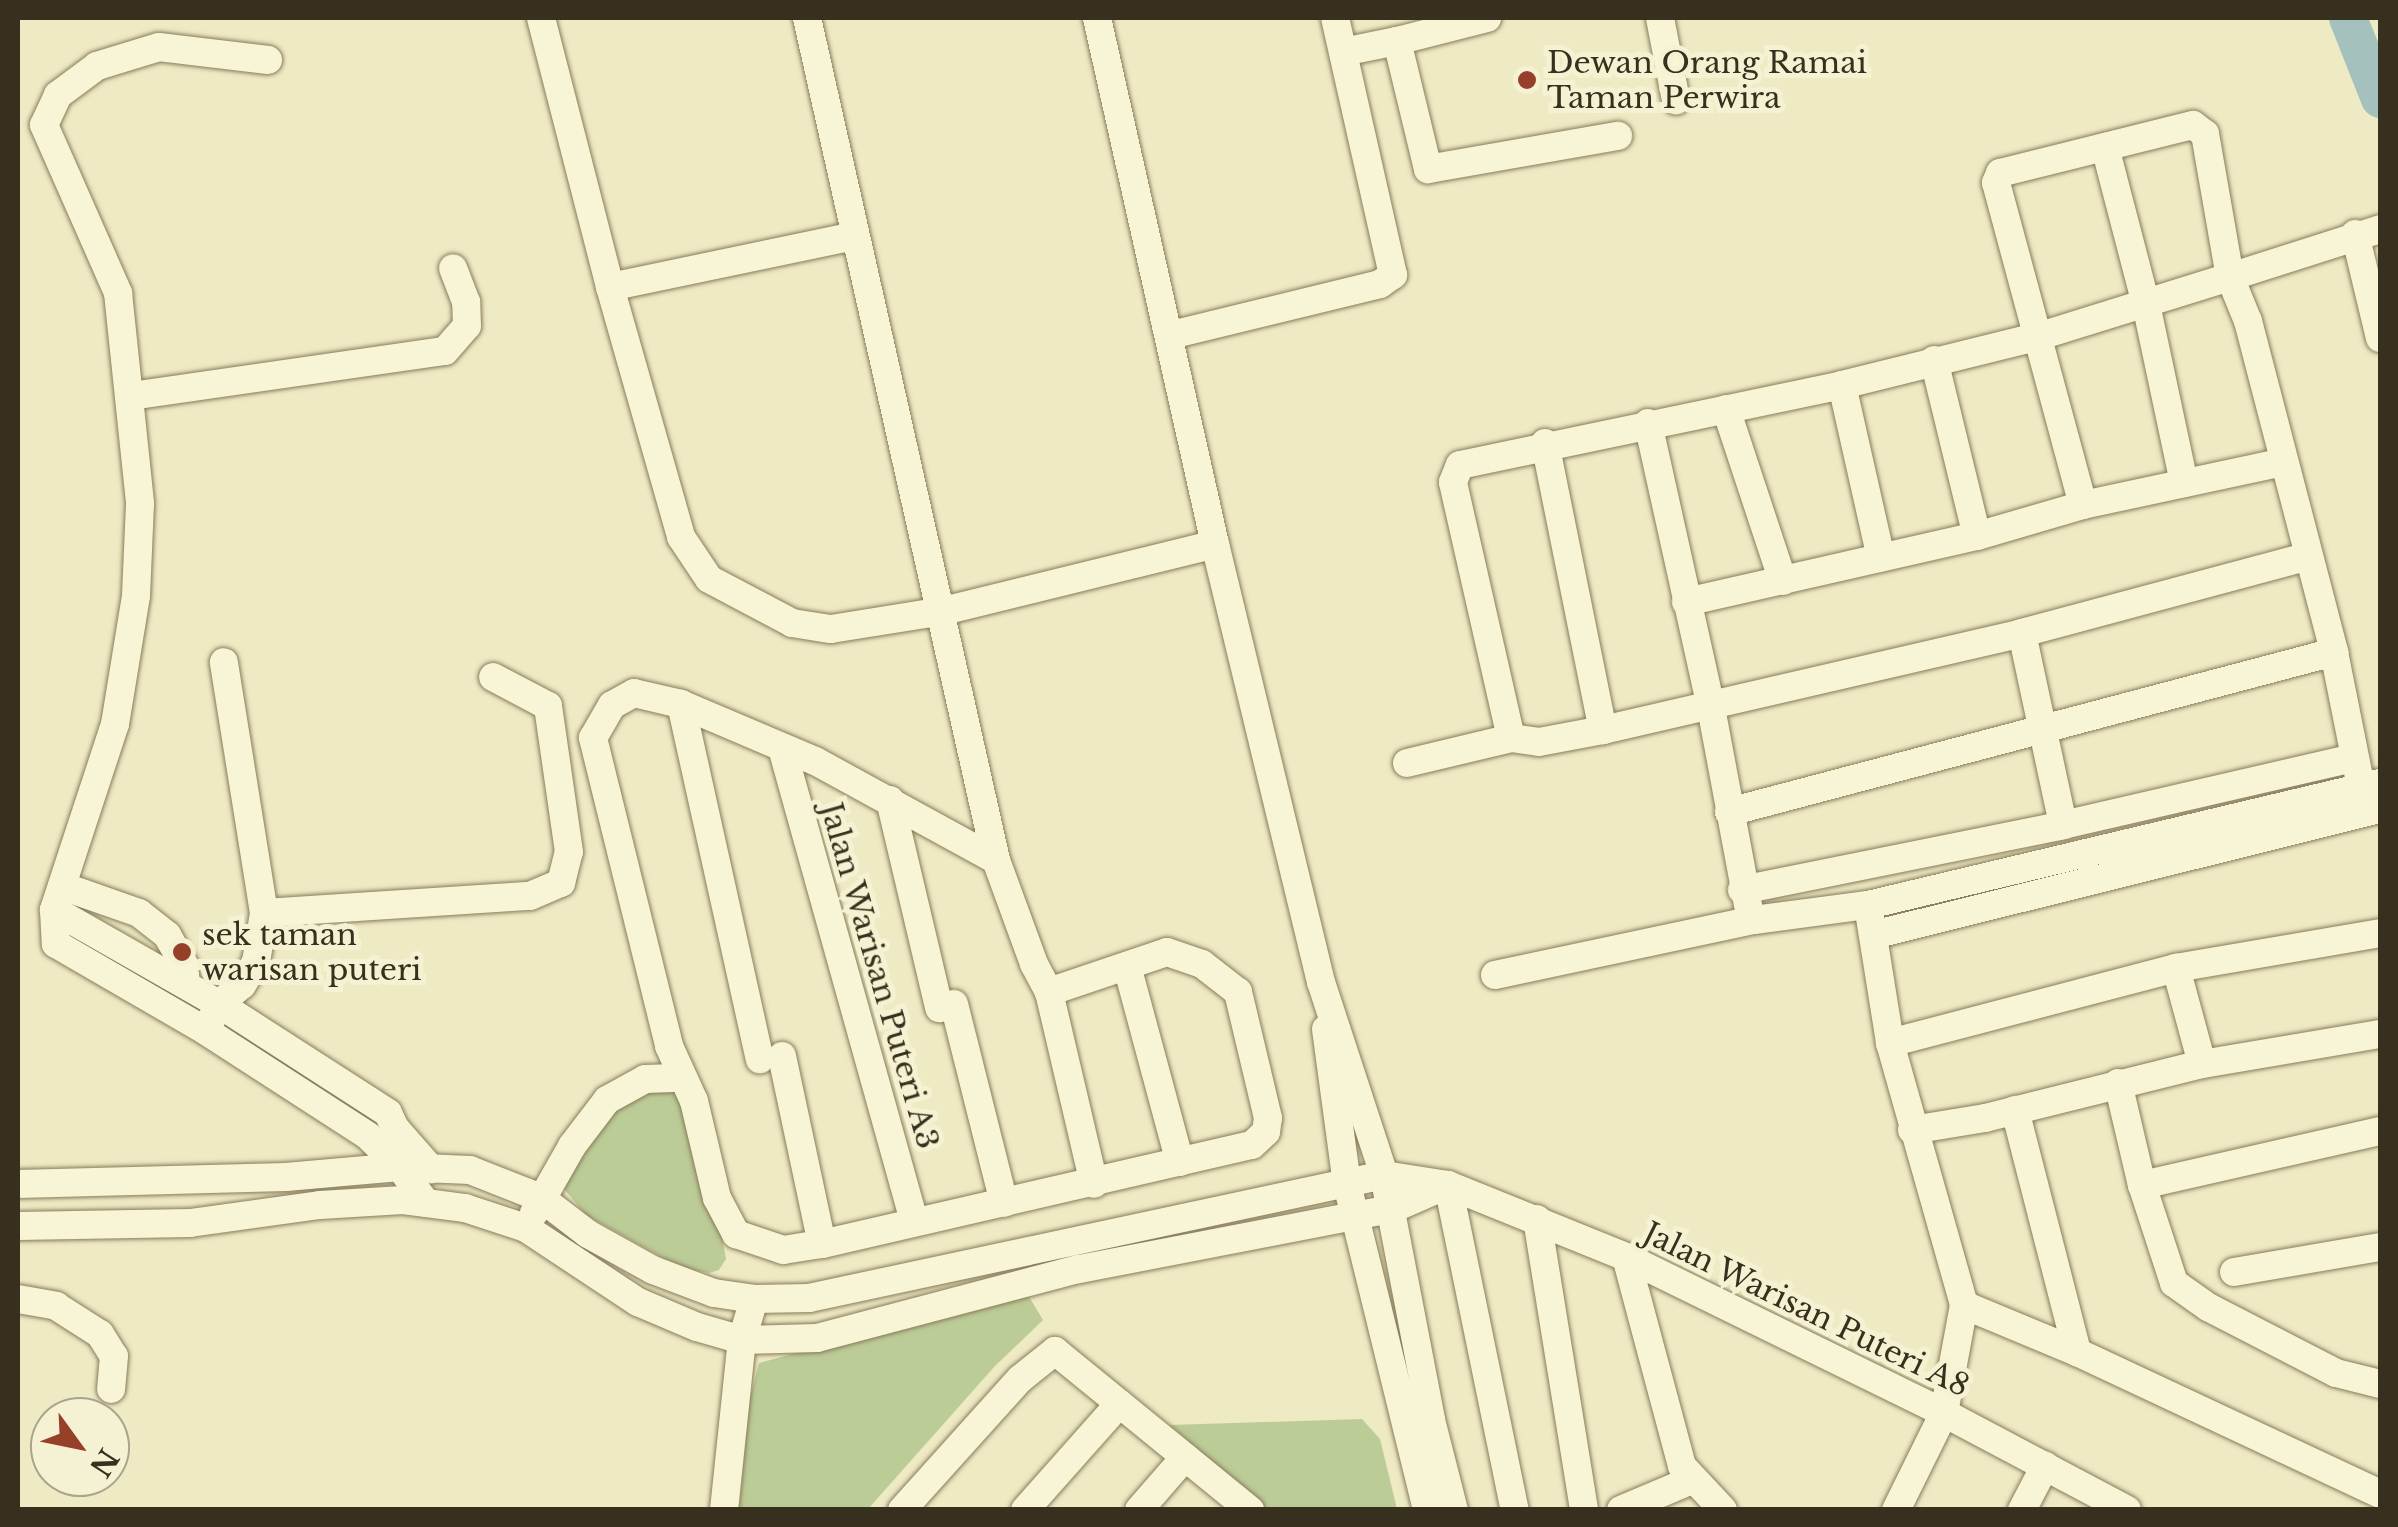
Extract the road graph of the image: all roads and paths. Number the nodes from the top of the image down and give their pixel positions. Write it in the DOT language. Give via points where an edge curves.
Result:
graph roads {
  1 [pos="542,18"];
  2 [pos="808,18"];
  3 [pos="1097,18"];
  4 [pos="1335,18"];
  5 [pos="1487,18"];
  6 [pos="1660,18"];
  7 [pos="1397,41"];
  8 [pos="1343,52"];
  9 [pos="268,60"];
  10 [pos="1676,100"];
  11 [pos="1618,136"];
  12 [pos="2105,147"];
  13 [pos="2368,231"];
  14 [pos="854,236"];
  15 [pos="452,268"];
  16 [pos="2230,277"];
  17 [pos="610,287"];
  18 [pos="2146,304"];
  19 [pos="1171,335"];
  20 [pos="2040,336"];
  21 [pos="2380,338"];
  22 [pos="1934,360"];
  23 [pos="1842,385"];
  24 [pos="131,396"];
  25 [pos="1726,409"];
  26 [pos="1648,423"];
  27 [pos="1545,443"];
  28 [pos="2282,462"];
  29 [pos="2184,484"];
  30 [pos="2083,505"];
  31 [pos="1977,536"];
  32 [pos="1215,544"];
  33 [pos="2306,556"];
  34 [pos="1881,558"];
  35 [pos="1782,581"];
  36 [pos="1686,602"];
  37 [pos="943,611"];
  38 [pos="2022,633"];
  39 [pos="2334,652"];
  40 [pos="224,662"];
  41 [pos="493,677"];
  42 [pos="1710,702"];
  43 [pos="680,704"];
  44 [pos="1603,730"];
  45 [pos="2045,730"];
  46 [pos="1511,738"];
  47 [pos="782,748"];
  48 [pos="2354,758"];
  49 [pos="1407,763"];
  50 [pos="2371,785"];
  51 [pos="890,800"];
  52 [pos="2380,809"];
  53 [pos="1729,812"];
  54 [pos="2062,825"];
  55 [pos="996,860"];
  56 [pos="1742,890"];
  57 [pos="58,898"];
  58 [pos="1868,905"];
  59 [pos="264,913"];
  60 [pos="1754,920"];
  61 [pos="2380,933"];
  62 [pos="1873,935"];
  63 [pos="1127,966"];
  64 [pos="2176,968"];
  65 [pos="1494,975"];
  66 [pos="1322,982"];
  67 [pos="186,984"];
  68 [pos="1049,992"];
  69 [pos="219,1004"];
  70 [pos="206,1030"];
  71 [pos="2380,1034"];
  72 [pos="1890,1043"];
  73 [pos="2202,1064"];
  74 [pos="681,1078"];
  75 [pos="2118,1082"];
  76 [pos="2015,1110"];
  77 [pos="388,1113"];
  78 [pos="357,1129"];
  79 [pos="1912,1130"];
  80 [pos="2380,1130"];
  81 [pos="1180,1162"];
  82 [pos="400,1167"];
  83 [pos="431,1169"];
  84 [pos="470,1170"];
  85 [pos="340,1173"];
  86 [pos="1384,1175"];
  87 [pos="18,1184"];
  88 [pos="1094,1184"];
  89 [pos="1346,1184"];
  90 [pos="1448,1185"];
  91 [pos="2142,1185"];
  92 [pos="542,1198"];
  93 [pos="426,1203"];
  94 [pos="1004,1203"];
  95 [pos="1392,1209"];
  96 [pos="1355,1217"];
  97 [pos="1537,1219"];
  98 [pos="914,1222"];
  99 [pos="18,1226"];
  100 [pos="526,1228"];
  101 [pos="822,1244"];
  102 [pos="2380,1247"];
  103 [pos="1626,1258"];
  104 [pos="2234,1272"];
  105 [pos="18,1299"];
  106 [pos="754,1299"];
  107 [pos="1964,1305"];
  108 [pos="742,1340"];
  109 [pos="2077,1352"];
  110 [pos="2380,1384"];
  111 [pos="111,1389"];
  112 [pos="1120,1404"];
  113 [pos="1944,1413"];
  114 [pos="1185,1457"];
  115 [pos="2045,1466"];
  116 [pos="1694,1478"];
  117 [pos="2380,1494"];
  118 [pos="2118,1507"];
  119 [pos="724,1510"];
  120 [pos="902,1510"];
  121 [pos="1025,1510"];
  122 [pos="1138,1510"];
  123 [pos="1250,1510"];
  124 [pos="1427,1510"];
  125 [pos="1454,1510"];
  126 [pos="1515,1510"];
  127 [pos="1584,1510"];
  128 [pos="1621,1510"];
  129 [pos="1723,1510"];
  130 [pos="1896,1510"];
  131 [pos="2022,1510"];
  1 -- 17 [label="street"];
  2 -- 14 [label="street"];
  3 -- 19 [label="street"];
  4 -- 8 [label="street"];
  5 -- 7 [label="street"];
  6 -- 10 [label="street"];
  7 -- 8 [label="street"];
  7 -- 11 [label="street" via="1428,168"];
  8 -- 19 [label="street" via="1394,275 1380,284"];
  9 -- 24 [label="street" via="159,47 97,66 58,95 44,125 118,292"];
  12 -- 16 [label="street" via="2201,127"];
  12 -- 18 [label="street"];
  12 -- 20 [label="street" via="1995,176"];
  13 -- 16 [label="street"];
  13 -- 21 [label="street"];
  14 -- 17 [label="street"];
  14 -- 37 [label="street"];
  15 -- 24 [label="street" via="468,326 445,351"];
  16 -- 18 [label="street"];
  16 -- 28 [label="street" via="2248,321"];
  17 -- 37 [label="street" via="681,537 708,579 792,623 832,629"];
  18 -- 20 [label="street"];
  18 -- 29 [label="street"];
  19 -- 32 [label="street"];
  20 -- 22 [label="street"];
  20 -- 30 [label="street"];
  22 -- 23 [label="street"];
  22 -- 31 [label="street"];
  23 -- 25 [label="street"];
  23 -- 34 [label="street"];
  24 -- 57 [label="street" via="140,504 136,596 115,724"];
  25 -- 26 [label="street"];
  25 -- 35 [label="street"];
  26 -- 27 [label="street"];
  26 -- 36 [label="street"];
  27 -- 44 [label="street"];
  27 -- 46 [label="street" via="1460,464 1453,482"];
  28 -- 29 [label="street"];
  28 -- 33 [label="street"];
  29 -- 30 [label="street"];
  30 -- 31 [label="street"];
  31 -- 34 [label="street"];
  32 -- 37 [label="street"];
  32 -- 66 [label="street"];
  33 -- 38 [label="street"];
  33 -- 39 [label="street"];
  34 -- 35 [label="street"];
  35 -- 36 [label="street"];
  36 -- 42 [label="street"];
  37 -- 55 [label="street"];
  38 -- 42 [label="street"];
  38 -- 45 [label="street"];
  39 -- 45 [label="street"];
  39 -- 48 [label="street"];
  40 -- 59 [label="street"];
  41 -- 59 [label="street" via="548,706 569,852 561,883 530,896"];
  42 -- 44 [label="street"];
  42 -- 53 [label="street"];
  43 -- 47 [label="street"];
  43 -- 74 [label="street" via="634,693 612,705 593,738"];
  43 -- 101 [label="street"];
  44 -- 46 [label="street" via="1539,742"];
  45 -- 53 [label="street"];
  45 -- 54 [label="street"];
  46 -- 49 [label="street"];
  47 -- 51 [label="street"];
  47 -- 98 [label="street, Jalan Warisan Puteri A3"];
  48 -- 50 [label="street"];
  48 -- 54 [label="street"];
  50 -- 58 [label="street"];
  51 -- 55 [label="street"];
  51 -- 94 [label="street"];
  52 -- 62 [label="street"];
  53 -- 56 [label="street"];
  54 -- 56 [label="street"];
  55 -- 68 [label="street"];
  56 -- 60 [label="street"];
  57 -- 67 [label="street"];
  57 -- 67 [label="street" via="140,913 167,935 184,965"];
  57 -- 70 [label="street" via="56,944"];
  58 -- 60 [label="street"];
  58 -- 62 [label="street"];
  59 -- 69 [label="street" via="256,962 242,986"];
  60 -- 65 [label="street"];
  61 -- 64 [label="street"];
  62 -- 72 [label="street"];
  63 -- 68 [label="street"];
  63 -- 81 [label="street"];
  63 -- 81 [label="street" via="1166,952 1202,964 1238,992 1266,1132 1252,1146"];
  64 -- 72 [label="street"];
  64 -- 73 [label="street"];
  66 -- 86 [label="street"];
  66 -- 89 [label="street"];
  67 -- 69 [label="street"];
  68 -- 88 [label="street"];
  69 -- 70 [label="street"];
  69 -- 77 [label="street"];
  70 -- 78 [label="street"];
  71 -- 73 [label="street"];
  72 -- 79 [label="street"];
  73 -- 75 [label="street"];
  74 -- 92 [label="street" via="644,1080 607,1100"];
  74 -- 101 [label="street" via="694,1101 717,1198 736,1234 783,1250"];
  75 -- 76 [label="street"];
  75 -- 91 [label="street"];
  76 -- 79 [label="street"];
  76 -- 109 [label="street"];
  77 -- 83 [label="street"];
  77 -- 84 [label="street"];
  78 -- 82 [label="street"];
  78 -- 85 [label="street" via="352,1158"];
  79 -- 107 [label="street"];
  80 -- 91 [label="street"];
  81 -- 88 [label="street"];
  82 -- 83 [label="street"];
  82 -- 85 [label="street"];
  82 -- 93 [label="street"];
  83 -- 84 [label="street"];
  84 -- 92 [label="street"];
  85 -- 87 [label="street"];
  86 -- 89 [label="street"];
  86 -- 90 [label="street, Jalan Warisan Puteri A8"];
  86 -- 95 [label="street"];
  88 -- 94 [label="street"];
  89 -- 96 [label="street"];
  89 -- 106 [label="street" via="809,1298"];
  90 -- 95 [label="street"];
  90 -- 97 [label="street, Jalan Warisan Puteri A8"];
  90 -- 126 [label="street"];
  91 -- 110 [label="street" via="2174,1282 2208,1307 2336,1373"];
  92 -- 100 [label="street"];
  92 -- 106 [label="street" via="588,1234 653,1270 714,1293"];
  93 -- 99 [label="street" via="320,1205 190,1223"];
  93 -- 100 [label="street"];
  94 -- 98 [label="street"];
  95 -- 96 [label="street"];
  95 -- 125 [label="street" via="1430,1420"];
  96 -- 108 [label="street" via="1079,1270 817,1338"];
  96 -- 124 [label="street"];
  97 -- 103 [label="street, Jalan Warisan Puteri A8"];
  97 -- 127 [label="street"];
  98 -- 101 [label="street"];
  100 -- 108 [label="street" via="638,1302"];
  102 -- 104 [label="street"];
  103 -- 113 [label="street, Jalan Warisan Puteri A8"];
  103 -- 116 [label="street" via="1682,1466"];
  105 -- 111 [label="street" via="56,1306 100,1334 114,1356"];
  106 -- 108 [label="street"];
  107 -- 109 [label="street"];
  107 -- 113 [label="street"];
  108 -- 119 [label="street"];
  109 -- 117 [label="street"];
  112 -- 114 [label="street"];
  112 -- 120 [label="street" via="1055,1351 1020,1379"];
  112 -- 121 [label="street"];
  113 -- 115 [label="street, Jalan Warisan Puteri A8"];
  113 -- 130 [label="street"];
  114 -- 122 [label="street"];
  114 -- 123 [label="street"];
  115 -- 118 [label="street, Jalan Warisan Puteri A8"];
  115 -- 131 [label="street"];
  116 -- 128 [label="street"];
  116 -- 129 [label="street"];
}
